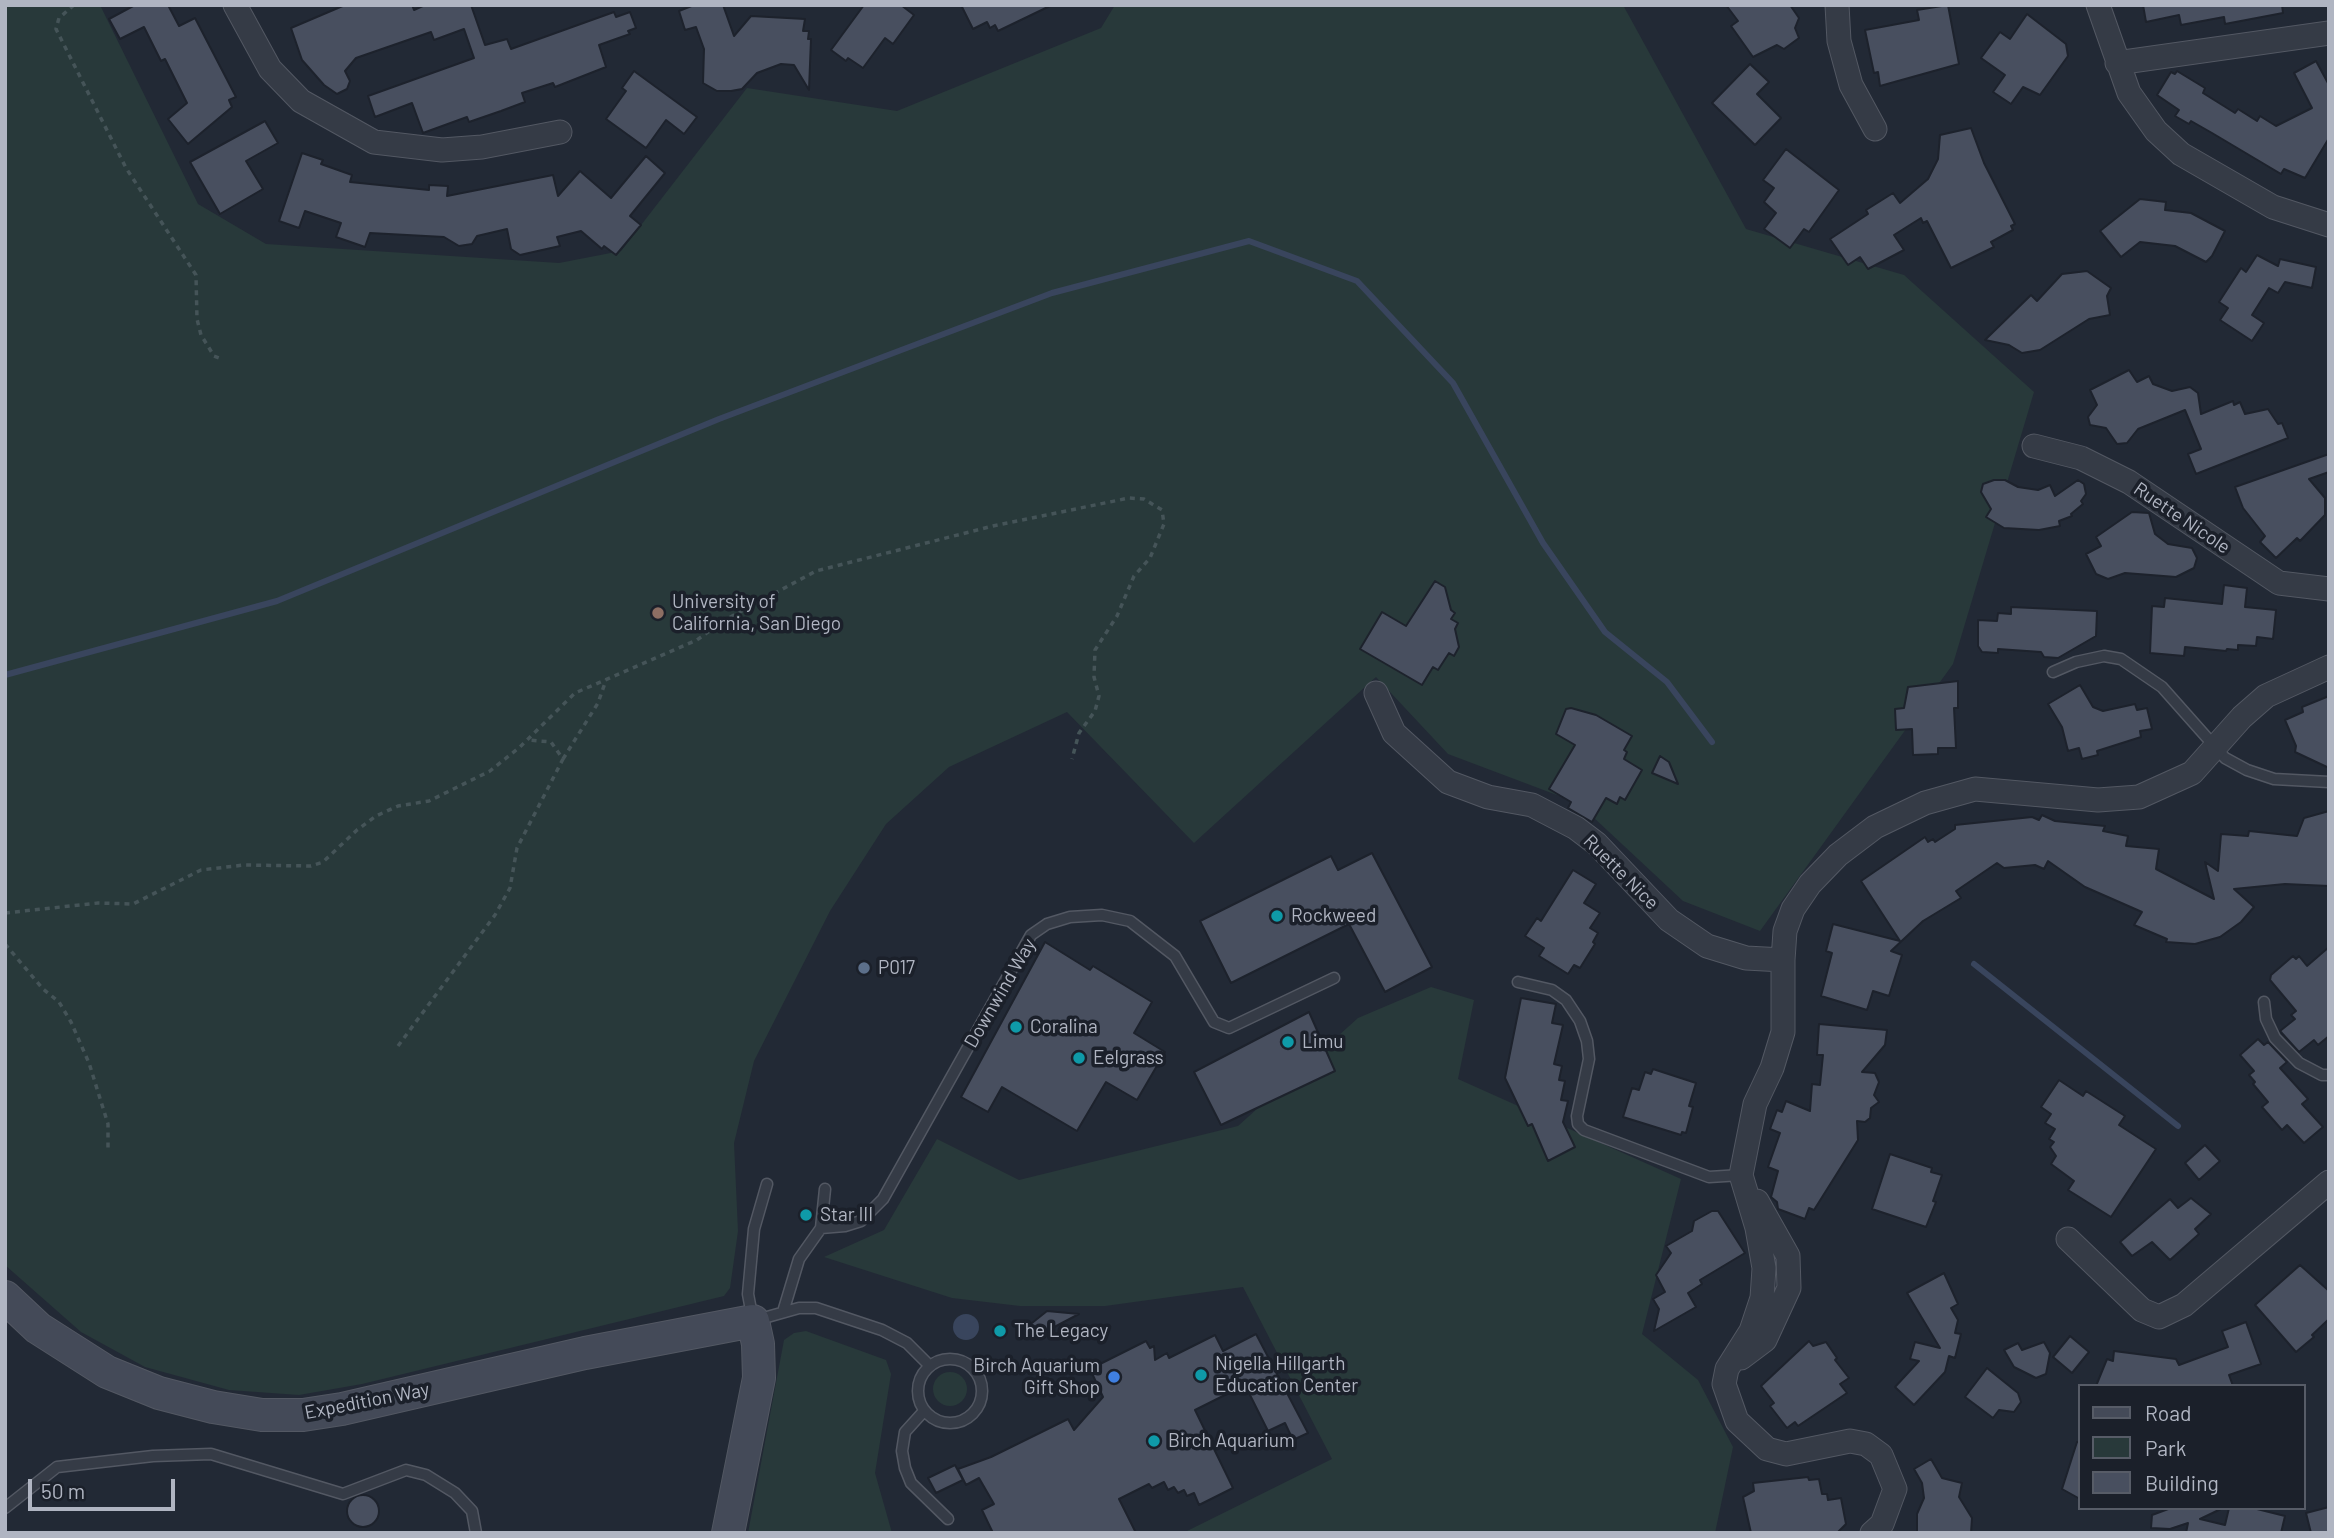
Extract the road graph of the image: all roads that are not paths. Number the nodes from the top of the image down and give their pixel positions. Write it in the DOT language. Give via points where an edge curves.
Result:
graph roads {
  1 [pos="235,5"];
  2 [pos="1837,5"];
  3 [pos="2098,5"];
  4 [pos="2329,33"];
  5 [pos="2118,63"];
  6 [pos="1875,129"];
  7 [pos="560,132"];
  8 [pos="2329,225"];
  9 [pos="2034,446"];
  10 [pos="2329,589"];
  11 [pos="2329,667"];
  12 [pos="2053,671"];
  13 [pos="1376,693"];
  14 [pos="2217,747"];
  15 [pos="2329,782"];
  16 [pos="1783,960"];
  17 [pos="1334,978"];
  18 [pos="1518,982"];
  19 [pos="2264,1002"];
  20 [pos="2329,1075"];
  21 [pos="1741,1175"];
  22 [pos="2329,1182"];
  23 [pos="767,1184"];
  24 [pos="825,1189"];
  25 [pos="821,1228"];
  26 [pos="2068,1240"];
  27 [pos="5,1297"];
  28 [pos="783,1312"];
  29 [pos="753,1321"];
  30 [pos="929,1366"];
  31 [pos="924,1411"];
  32 [pos="5,1508"];
  33 [pos="948,1519"];
  34 [pos="476,1533"];
  35 [pos="728,1533"];
  36 [pos="1872,1533"];
  1 -- 7 [label="street" via="270,69 301,101 374,142 442,150"];
  2 -- 6 [label="street" via="1839,41 1851,85"];
  3 -- 5 [label="street"];
  4 -- 5 [label="street"];
  5 -- 8 [label="street" via="2129,93 2156,131 2181,154 2273,207"];
  9 -- 10 [label="street, Ruette Nicole" via="2081,458 2129,482 2279,583"];
  11 -- 14 [label="street" via="2266,696"];
  12 -- 14 [label="lane" via="2104,656 2121,659 2162,687"];
  13 -- 16 [label="street, Ruette Nice" via="1394,733 1448,782 1488,797 1532,805 1576,828 1669,920 1707,946 1746,958"];
  14 -- 15 [label="lane" via="2225,758 2274,779"];
  14 -- 16 [label="street" via="2192,773 2139,797 2098,800 1976,789 1926,803 1875,827 1810,884 1785,931"];
  16 -- 21 [label="street" via="1783,1032 1755,1104"];
  17 -- 25 [label="lane, Downwind Way" via="1228,1028 1214,1022 1175,956 1130,921 1102,915 1070,917 1047,925 1031,935 883,1199 861,1221"];
  18 -- 21 [label="lane" via="1552,990 1566,1000 1580,1021 1588,1059 1577,1116 1584,1130 1709,1177"];
  19 -- 20 [label="lane" via="2275,1038 2299,1063"];
  21 -- 36 [label="street" via="1788,1256 1789,1288 1765,1340 1727,1369 1724,1384 1737,1422 1767,1449 1787,1454 1850,1441 1866,1444 1881,1455 1895,1489 1882,1524"];
  22 -- 26 [label="street" via="2184,1305 2159,1317 2143,1310"];
  23 -- 29 [label="lane" via="754,1229 748,1294"];
  24 -- 25 [label="lane"];
  25 -- 28 [label="lane" via="799,1259"];
  27 -- 29 [label="street, Expedition Way" via="38,1328 107,1372 159,1392 261,1415 342,1409 585,1353"];
  28 -- 29 [label="lane"];
  28 -- 30 [label="lane" via="816,1308 882,1330 908,1343"];
  29 -- 35 [label="street" via="759,1377"];
  30 -- 31 [label="lane" via="918,1382"];
  30 -- 31 [label="lane" via="939,1360 960,1360 977,1374 982,1395 972,1415 963,1421 942,1423"];
  31 -- 33 [label="lane" via="905,1432 905,1468 911,1483"];
  32 -- 34 [label="lane" via="57,1467 211,1454 343,1494 406,1470 426,1475 455,1493 471,1511"];
}
